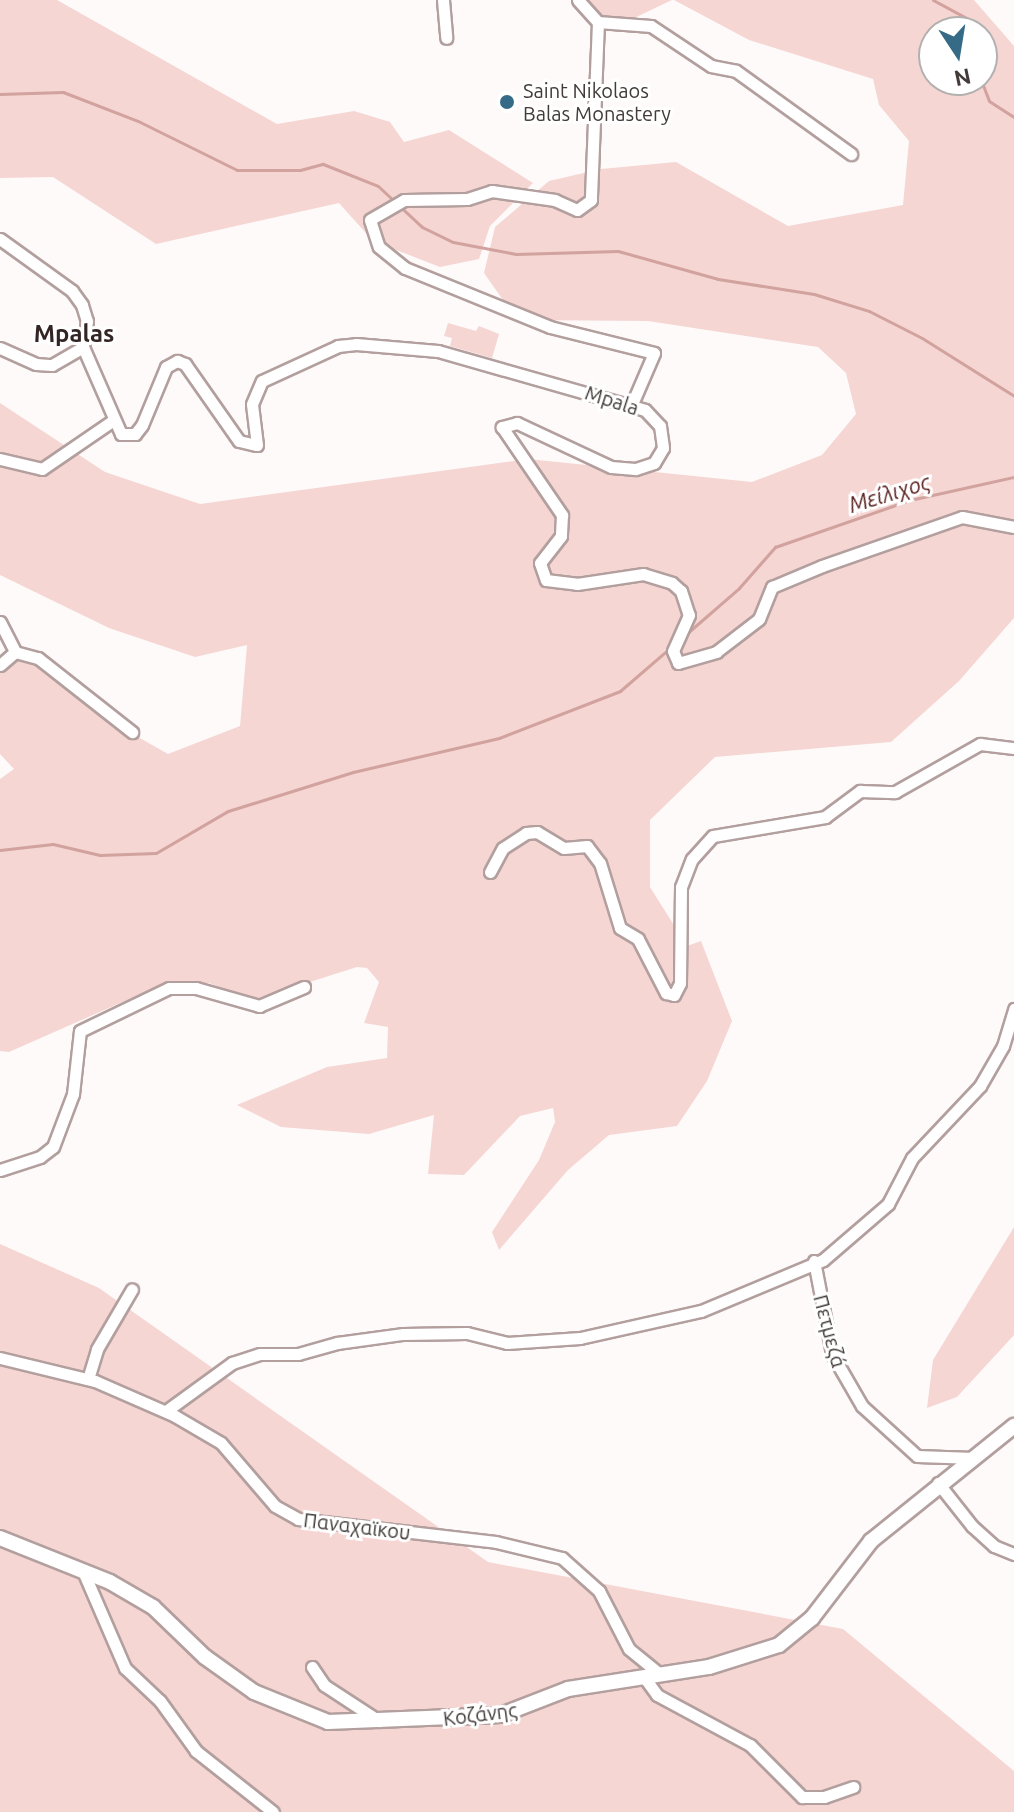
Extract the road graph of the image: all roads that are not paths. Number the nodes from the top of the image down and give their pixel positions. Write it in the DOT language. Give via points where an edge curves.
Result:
graph roads {
  1 [pos="578,0"];
  2 [pos="442,1"];
  3 [pos="598,22"];
  4 [pos="446,38"];
  5 [pos="851,154"];
  6 [pos="0,239"];
  7 [pos="83,347"];
  8 [pos="0,348"];
  9 [pos="632,404"];
  10 [pos="112,421"];
  11 [pos="0,459"];
  12 [pos="1014,527"];
  13 [pos="0,622"];
  14 [pos="15,652"];
  15 [pos="0,665"];
  16 [pos="132,732"];
  17 [pos="1014,748"];
  18 [pos="490,872"];
  19 [pos="304,987"];
  20 [pos="1014,1009"];
  21 [pos="0,1170"];
  22 [pos="814,1261"];
  23 [pos="132,1289"];
  24 [pos="0,1358"];
  25 [pos="88,1379"];
  26 [pos="166,1411"];
  27 [pos="1014,1426"];
  28 [pos="974,1458"];
  29 [pos="938,1483"];
  30 [pos="0,1538"];
  31 [pos="1014,1554"];
  32 [pos="83,1571"];
  33 [pos="312,1667"];
  34 [pos="650,1675"];
  35 [pos="380,1722"];
  36 [pos="853,1787"];
  37 [pos="273,1812"];
  1 -- 3 [label="street"];
  2 -- 4 [label="street"];
  3 -- 5 [label="street" via="651,26 711,66 736,71"];
  3 -- 9 [label="street" via="591,200 577,210 555,200 492,191 467,199 403,201 370,220 379,247 405,268 550,327 654,353"];
  6 -- 7 [label="street" via="72,291 87,321"];
  7 -- 8 [label="street" via="52,365 36,364"];
  7 -- 10 [label="street"];
  9 -- 10 [label="street, Mpala" via="438,351 356,344 338,346 262,381 252,404 257,445 239,441 185,364 177,361 166,367 135,434 121,434"];
  9 -- 12 [label="street, Mpala" via="655,417 663,436 660,457 645,467 611,467 517,423 502,427 562,515 561,536 540,563 546,580 556,585 658,576 681,591 689,615 673,651 684,664 716,652 759,619 772,587 822,566 962,517"];
  10 -- 11 [label="street" via="42,469"];
  13 -- 14 [label="street"];
  14 -- 15 [label="street"];
  14 -- 16 [label="street" via="38,658"];
  17 -- 18 [label="street" via="980,744 895,792 860,791 825,817 713,836 692,859 681,887 680,983 674,995 666,993 638,939 620,928 600,863 587,846 564,848 537,832 526,833 503,848"];
  19 -- 21 [label="street" via="259,1006 196,988 169,988 80,1031 73,1094 53,1147"];
  20 -- 22 [label="street" via="986,1076 912,1158 891,1200 829,1256"];
  22 -- 26 [label="street" via="701,1311 580,1338 507,1343 467,1333 403,1334 298,1354 260,1354 232,1363"];
  22 -- 28 [label="street, Πετμεζά" via="832,1354 862,1406 917,1456"];
  23 -- 25 [label="street" via="97,1349"];
  24 -- 25 [label="street, Παναχαϊκου"];
  25 -- 26 [label="street, Παναχαϊκου"];
  26 -- 34 [label="street, Παναχαϊκου" via="221,1443 275,1506 298,1519 496,1542 562,1558 599,1591 629,1649"];
  27 -- 28 [label="street, Κοζάνης"];
  28 -- 29 [label="street, Κοζάνης"];
  29 -- 31 [label="street" via="972,1526 994,1546"];
  29 -- 34 [label="street, Κοζάνης" via="871,1541 812,1618 785,1641 735,1662"];
  30 -- 32 [label="street, Κοζάνης"];
  32 -- 35 [label="street, Κοζάνης" via="153,1607 205,1657 254,1692 340,1725"];
  32 -- 37 [label="street" via="125,1668 160,1701 196,1751"];
  33 -- 35 [label="street" via="324,1685"];
  34 -- 35 [label="street, Κοζάνης" via="568,1689 501,1715"];
  34 -- 36 [label="street, Παναχαϊκου" via="657,1695 750,1745 802,1797 824,1797"];
}
